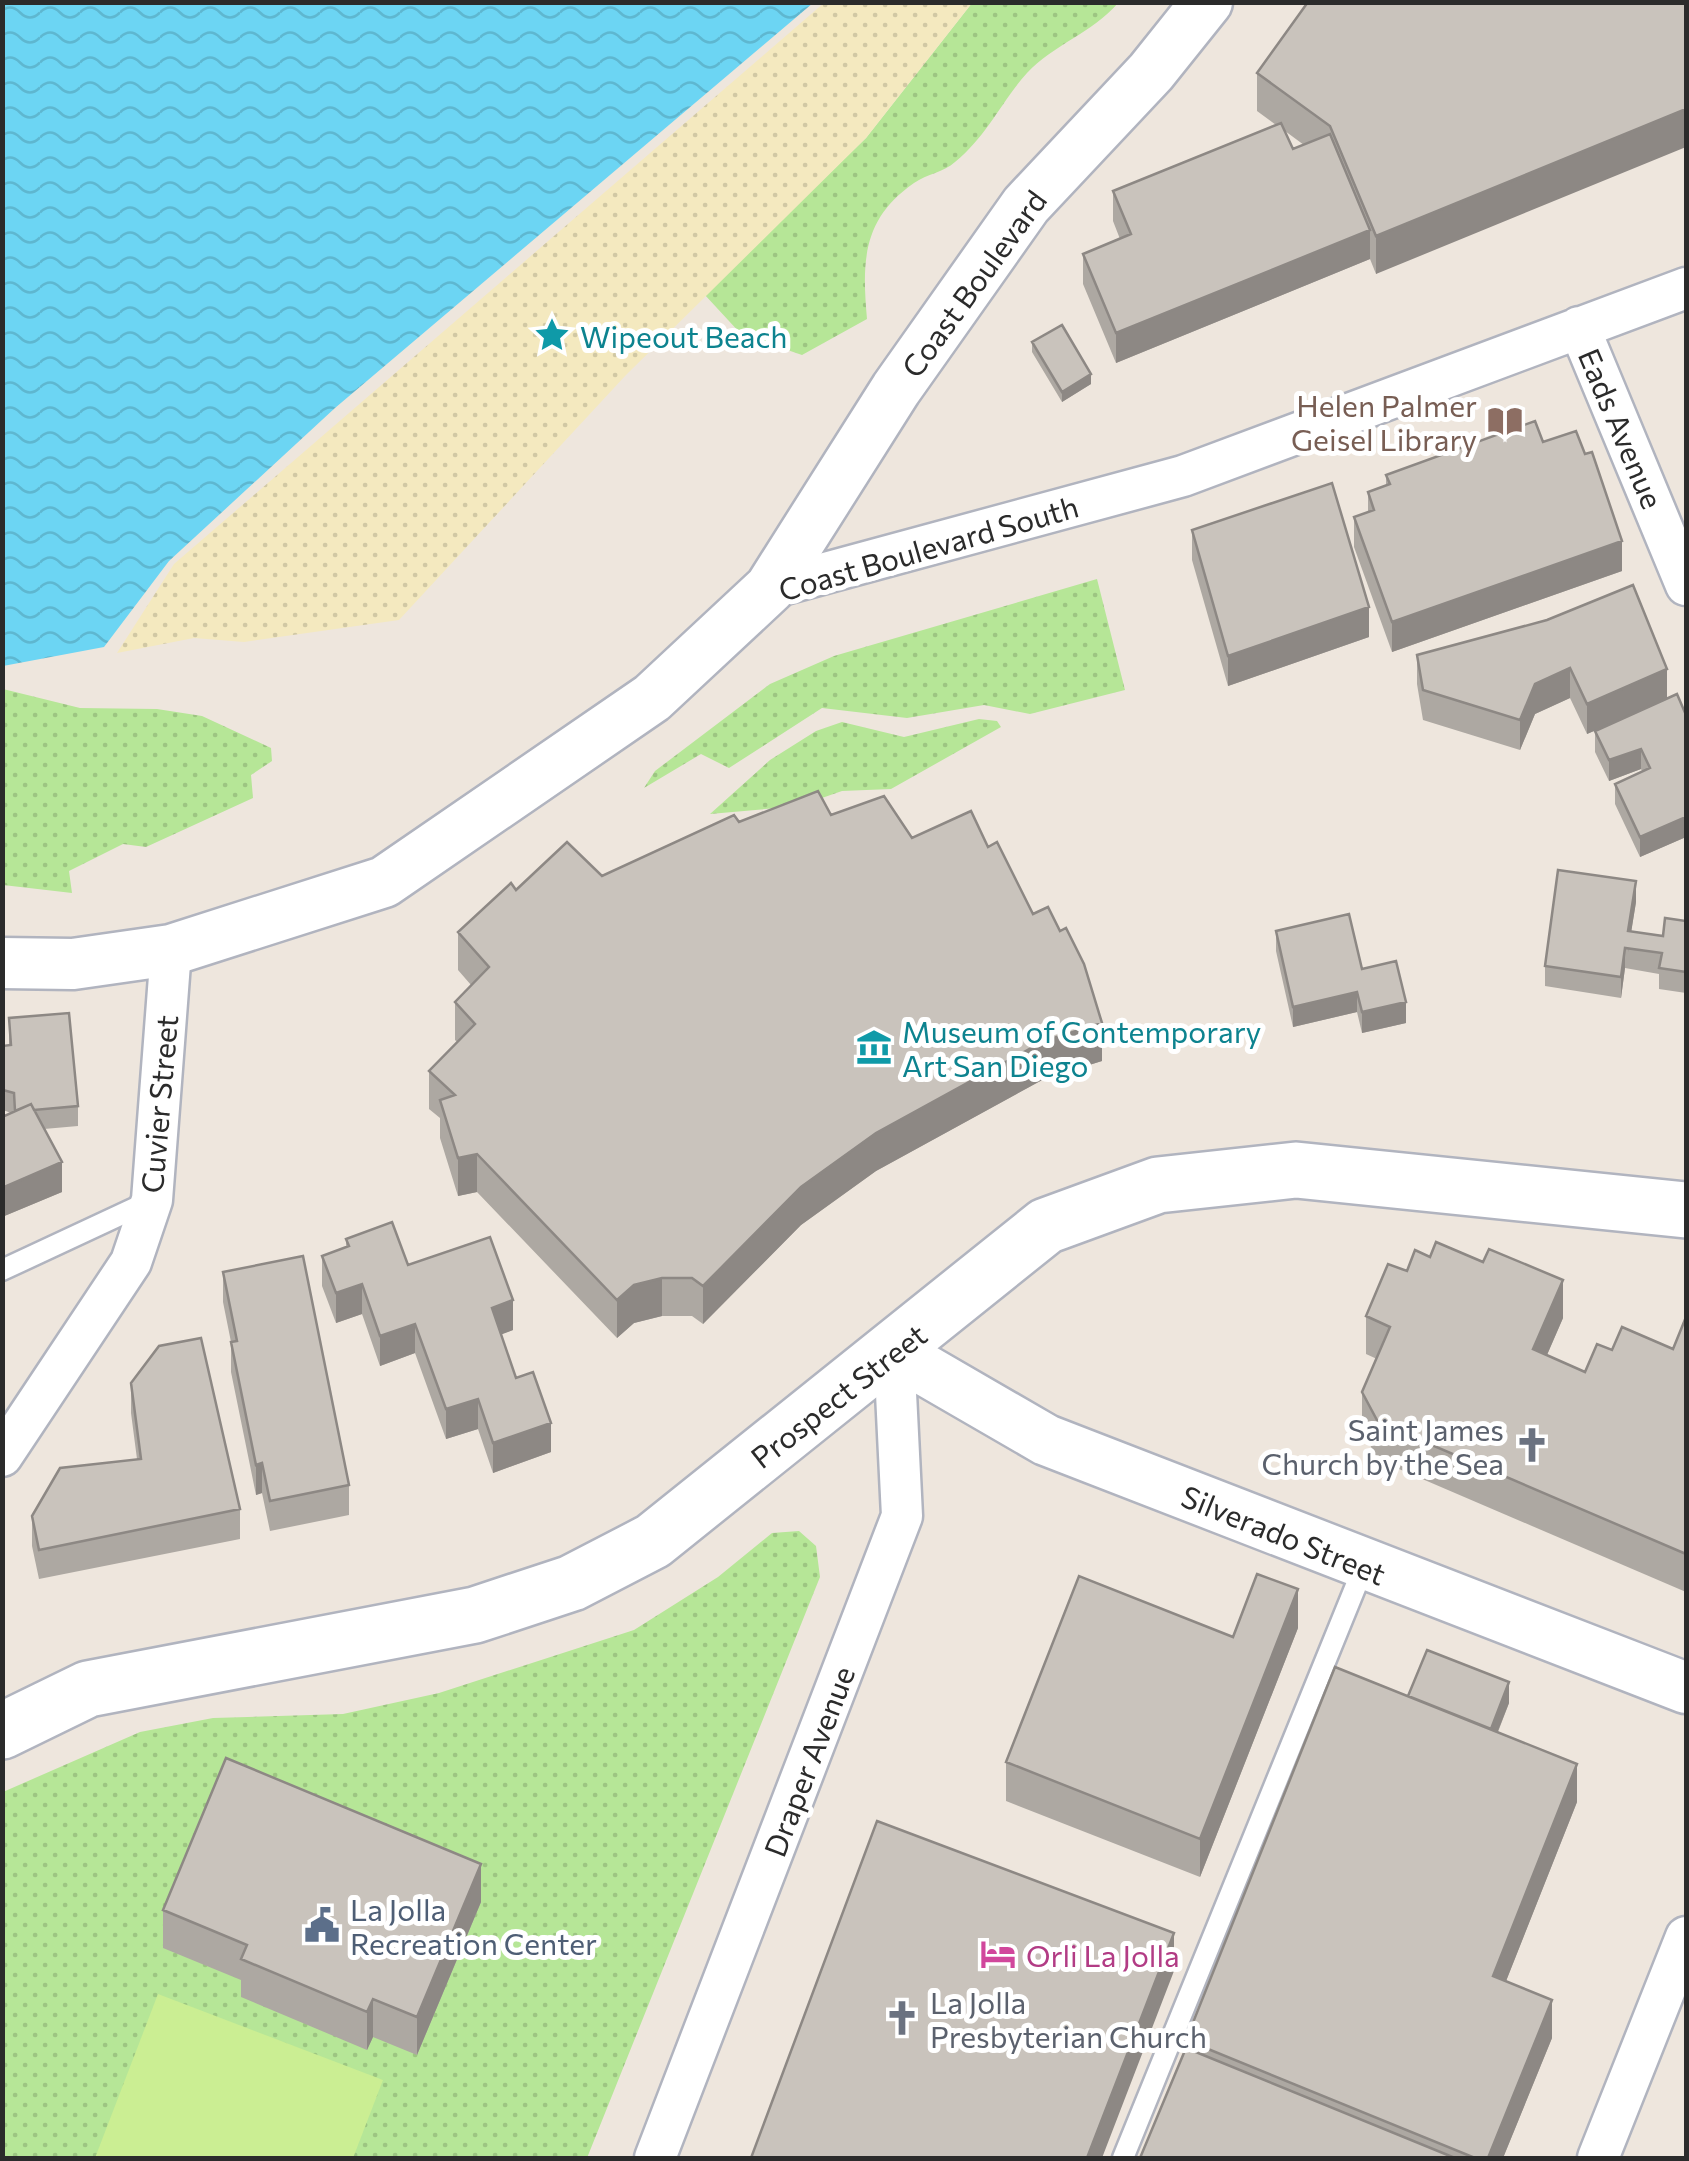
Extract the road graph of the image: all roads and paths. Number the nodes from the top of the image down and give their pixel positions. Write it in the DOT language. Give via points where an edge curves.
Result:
graph roads {
  1 [pos="1207,2"];
  2 [pos="1686,288"];
  3 [pos="1579,326"];
  4 [pos="1686,585"];
  5 [pos="770,588"];
  6 [pos="171,950"];
  7 [pos="2,963"];
  8 [pos="152,1200"];
  9 [pos="1686,1210"];
  10 [pos="2,1270"];
  11 [pos="894,1352"];
  12 [pos="2,1456"];
  13 [pos="1364,1566"];
  14 [pos="1686,1688"];
  15 [pos="2,1730"];
  16 [pos="1686,1938"];
  17 [pos="655,2158"];
  18 [pos="1123,2158"];
  19 [pos="1598,2158"];
  1 -- 5 [label="street, Coast Boulevard" via="1151,72 1026,204 896,389"];
  2 -- 3 [label="street, Coast Boulevard South"];
  3 -- 4 [label="street, Eads Avenue"];
  3 -- 5 [label="street, Coast Boulevard South" via="1183,476"];
  5 -- 6 [label="street, Coast Boulevard South" via="652,698 384,882"];
  6 -- 7 [label="street, Coast Boulevard South" via="73,964"];
  6 -- 8 [label="street, Cuvier Street"];
  8 -- 10 [label="lane"];
  8 -- 12 [label="street, Cuvier Street" via="131,1262"];
  9 -- 11 [label="main road, Prospect Street" via="1296,1170 1158,1185 1046,1226"];
  11 -- 13 [label="street, Silverado Street" via="1046,1440"];
  11 -- 15 [label="main road, Prospect Street" via="654,1541 572,1583 475,1615 88,1690"];
  11 -- 17 [label="street, Draper Avenue" via="902,1516"];
  13 -- 14 [label="street, Silverado Street"];
  13 -- 18 [label="lane"];
  16 -- 19 [label="street"];
}
